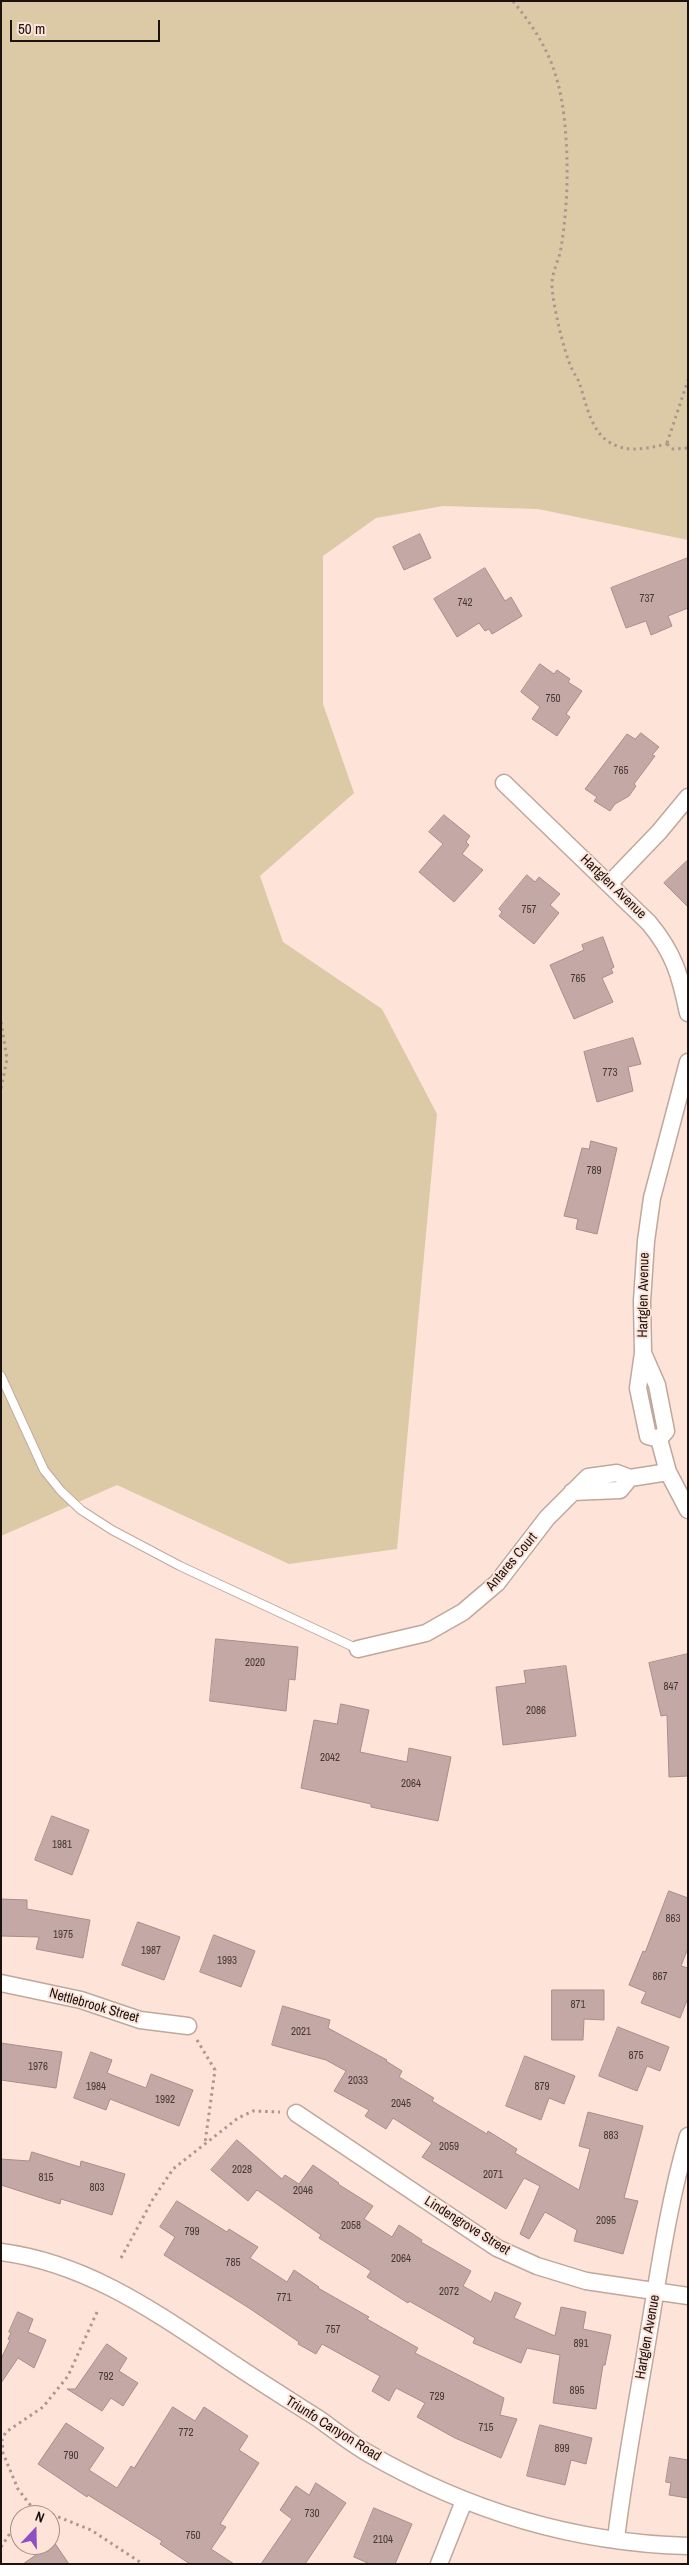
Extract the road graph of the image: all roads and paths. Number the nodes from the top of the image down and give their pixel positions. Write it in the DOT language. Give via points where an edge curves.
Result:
graph roads {
  1 [pos="513,1"];
  2 [pos="688,380"];
  3 [pos="667,444"];
  4 [pos="688,448"];
  5 [pos="504,783"];
  6 [pos="688,797"];
  7 [pos="609,884"];
  8 [pos="688,1013"];
  9 [pos="1,1022"];
  10 [pos="688,1062"];
  11 [pos="1,1089"];
  12 [pos="1,1376"];
  13 [pos="668,1472"];
  14 [pos="688,1510"];
  15 [pos="358,1649"];
  16 [pos="1,1983"];
  17 [pos="188,2026"];
  18 [pos="296,2112"];
  19 [pos="688,2136"];
  20 [pos="205,2144"];
  21 [pos="1,2252"];
  22 [pos="121,2258"];
  23 [pos="656,2292"];
  24 [pos="688,2296"];
  25 [pos="97,2312"];
  26 [pos="2,2439"];
  27 [pos="464,2501"];
  28 [pos="30,2505"];
  29 [pos="60,2518"];
  30 [pos="10,2533"];
  31 [pos="616,2539"];
  32 [pos="688,2546"];
  33 [pos="1,2547"];
  34 [pos="143,2564"];
  35 [pos="440,2564"];
  1 -- 3 [label="path" via="537,32 555,69 564,117 567,199 561,250 552,274 552,288 572,369 595,427 609,442 634,450"];
  2 -- 3 [label="path"];
  3 -- 4 [label="path" via="673,449"];
  5 -- 7 [label="street, Hartglen Avenue"];
  6 -- 7 [label="street"];
  7 -- 8 [label="street, Hartglen Avenue" via="649,923 672,955"];
  9 -- 11 [label="path" via="8,1059"];
  10 -- 13 [label="street, Hartglen Avenue" via="652,1198 642,1301 643,1352 657,1386 666,1431 658,1439"];
  12 -- 15 [label="lane" via="44,1470 81,1510 180,1566"];
  13 -- 14 [label="street, Hartglen Avenue"];
  13 -- 15 [label="street, Antares Court" via="630,1478 620,1490 572,1492 547,1518 497,1583 463,1612 426,1633"];
  16 -- 17 [label="street, Nettlebrook Street" via="80,2000 140,2020"];
  17 -- 20 [label="path" via="215,2070"];
  18 -- 20 [label="path" via="253,2111 238,2118"];
  18 -- 23 [label="street, Lindengrove Street" via="496,2248 537,2266 586,2281"];
  19 -- 23 [label="street, Hartglen Avenue"];
  20 -- 22 [label="path" via="173,2169"];
  21 -- 27 [label="street, Triunfo Canyon Road" via="54,2263 109,2285 364,2451"];
  23 -- 24 [label="street, Lindengrove Street"];
  23 -- 31 [label="street, Hartglen Avenue"];
  25 -- 26 [label="path" via="68,2376 43,2407 13,2426"];
  26 -- 28 [label="path" via="6,2464"];
  27 -- 31 [label="street, Triunfo Canyon Road" via="512,2517"];
  27 -- 35 [label="street"];
  29 -- 34 [label="path" via="91,2530"];
  30 -- 33 [label="path"];
  31 -- 32 [label="street, Triunfo Canyon Road"];
}
